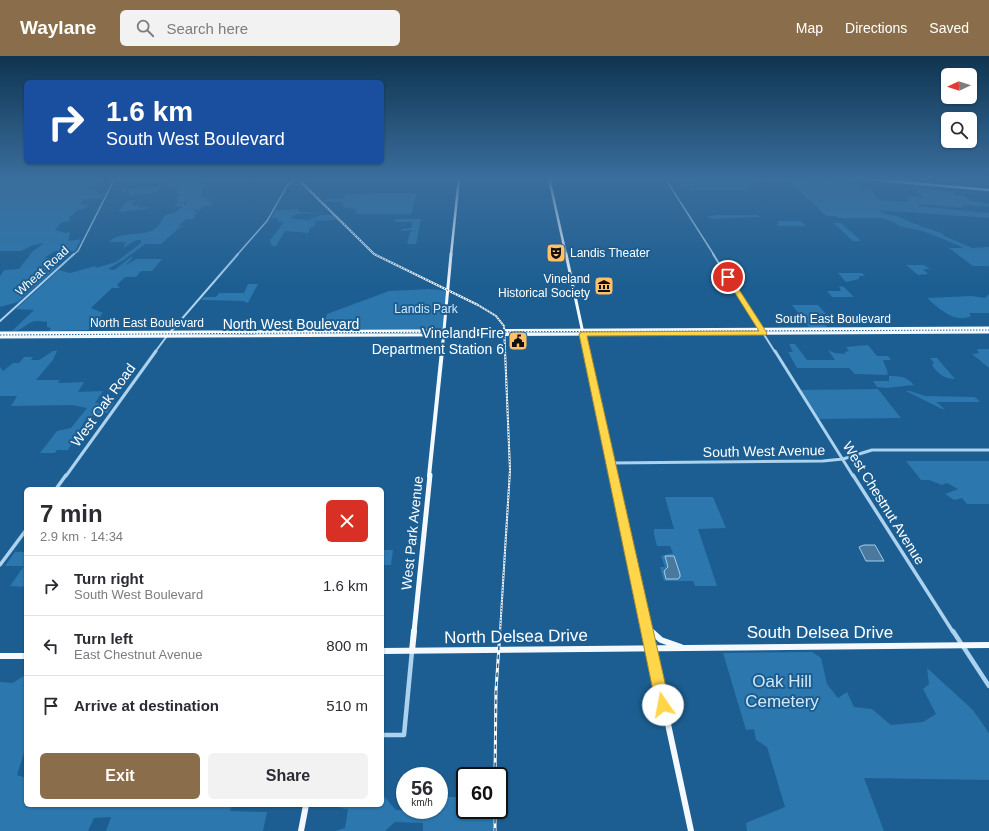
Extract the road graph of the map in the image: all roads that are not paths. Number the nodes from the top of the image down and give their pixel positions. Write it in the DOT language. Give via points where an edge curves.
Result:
graph roads {
  1 [pos="97,214"];
  2 [pos="271,214"];
  3 [pos="455,214"];
  4 [pos="557,214"];
  5 [pos="688,214"];
  6 [pos="0,321"];
  7 [pos="964,328"];
  8 [pos="989,328"];
  9 [pos="581,329"];
  10 [pos="322,330"];
  11 [pos="762,331"];
  12 [pos="444,332"];
  13 [pos="969,332"];
  14 [pos="989,332"];
  15 [pos="0,333"];
  16 [pos="169,334"];
  17 [pos="582,334"];
  18 [pos="320,335"];
  19 [pos="0,337"];
  20 [pos="989,450"];
  21 [pos="843,459"];
  22 [pos="610,463"];
  23 [pos="57,487"];
  24 [pos="24,533"];
  25 [pos="0,565"];
  26 [pos="646,628"];
  27 [pos="989,644"];
  28 [pos="962,645"];
  29 [pos="651,648"];
  30 [pos="685,648"];
  31 [pos="384,651"];
  32 [pos="412,651"];
  33 [pos="0,656"];
  34 [pos="24,656"];
  35 [pos="989,686"];
  36 [pos="384,735"];
  37 [pos="306,807"];
  38 [pos="301,831"];
  39 [pos="691,831"];
  1 -- 6 [label="street, Wheat Road" via="78,251"];
  2 -- 16 [label="street, West Oak Road"];
  3 -- 12 [label="main road, West Park Avenue"];
  4 -- 9 [label="main road"];
  5 -- 11 [label="street, West Chestnut Avenue"];
  7 -- 8 [label="main road, South East Boulevard"];
  7 -- 11 [label="main road, South East Boulevard"];
  7 -- 13 [label="main road"];
  9 -- 11 [label="main road, South East Boulevard"];
  9 -- 12 [label="main road, North East Boulevard"];
  9 -- 17 [label="main road"];
  10 -- 12 [label="main road, North East Boulevard"];
  10 -- 16 [label="main road, North East Boulevard"];
  10 -- 18 [label="main road"];
  11 -- 13 [label="main road"];
  11 -- 17 [label="main road, North West Boulevard"];
  11 -- 21 [label="street, West Chestnut Avenue"];
  12 -- 17 [label="main road, North West Boulevard"];
  12 -- 18 [label="main road, North West Boulevard"];
  12 -- 32 [label="main road, West Park Avenue"];
  13 -- 14 [label="main road"];
  15 -- 16 [label="main road, North East Boulevard"];
  16 -- 18 [label="main road, North West Boulevard"];
  16 -- 19 [label="main road, North West Boulevard"];
  16 -- 23 [label="street, West Oak Road"];
  17 -- 22 [label="main road"];
  20 -- 21 [label="street, South West Avenue" via="872,450"];
  21 -- 22 [label="street, South West Avenue" via="805,462"];
  21 -- 28 [label="street, West Chestnut Avenue"];
  22 -- 26 [label="main road"];
  24 -- 25 [label="street"];
  26 -- 29 [label="main road"];
  26 -- 30 [label="main road" via="665,642"];
  27 -- 28 [label="main road, South Delsea Drive"];
  28 -- 30 [label="main road, South Delsea Drive"];
  28 -- 35 [label="street, West Chestnut Avenue"];
  29 -- 30 [label="main road, South Delsea Drive"];
  29 -- 32 [label="main road, North Delsea Drive"];
  29 -- 39 [label="main road"];
  31 -- 32 [label="main road, North Delsea Drive"];
  32 -- 36 [label="street, West Park Avenue" via="404,735"];
  33 -- 34 [label="main road"];
  37 -- 38 [label="main road"];
}
